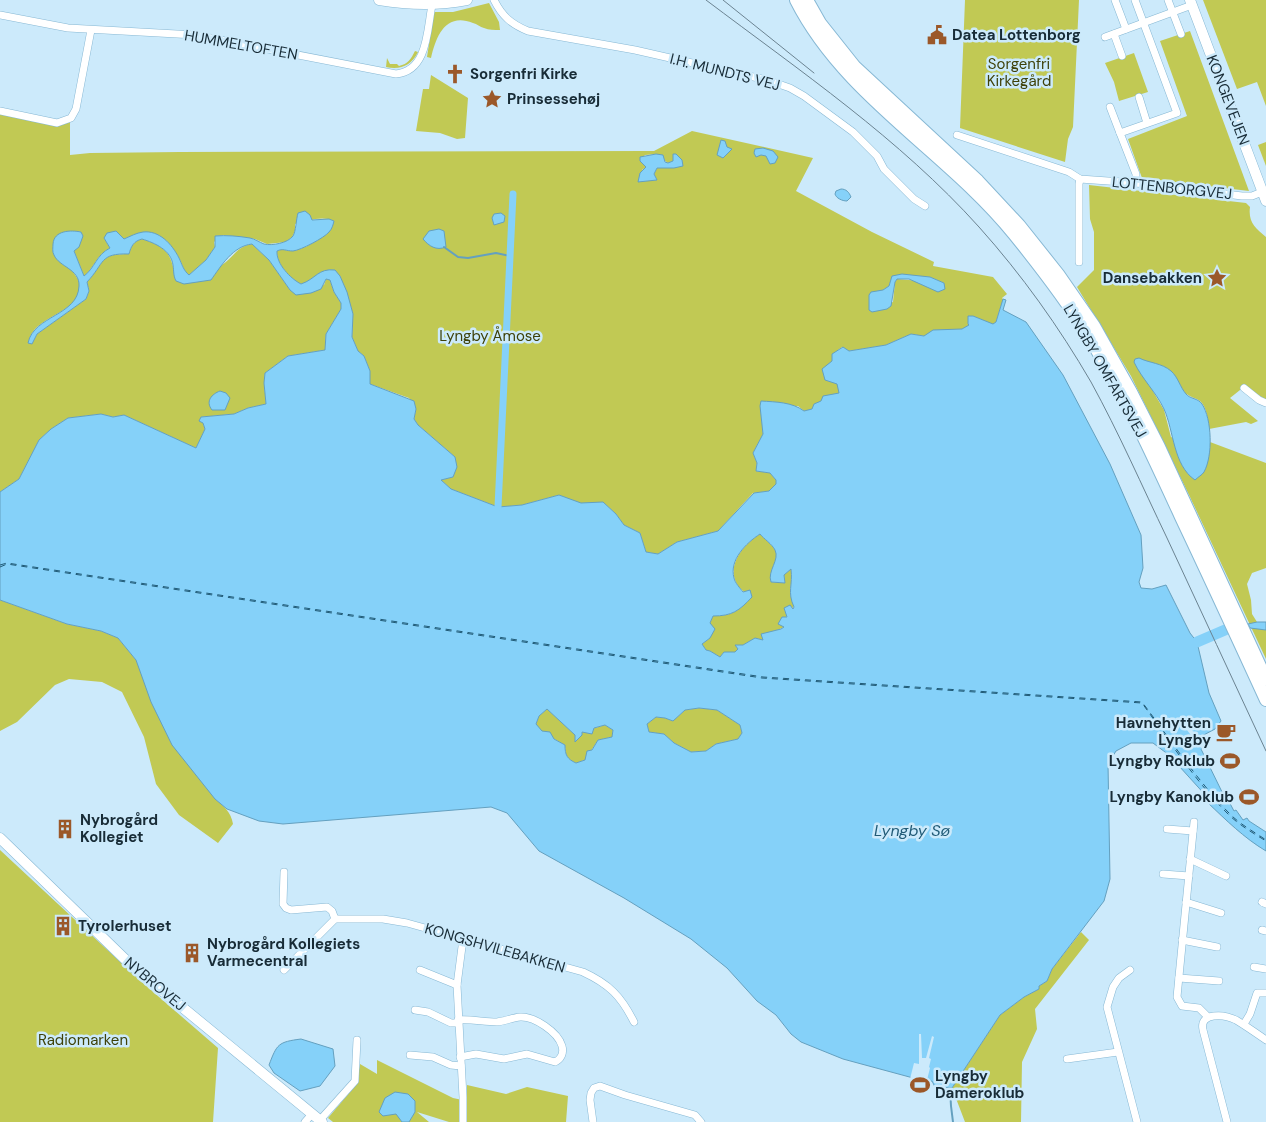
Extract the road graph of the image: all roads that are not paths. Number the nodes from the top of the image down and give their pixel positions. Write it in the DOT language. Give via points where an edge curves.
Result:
graph roads {
  1 [pos="378,0"];
  2 [pos="467,0"];
  3 [pos="494,0"];
  4 [pos="794,0"];
  5 [pos="809,0"];
  6 [pos="1115,0"];
  7 [pos="1136,0"];
  8 [pos="1168,0"];
  9 [pos="1191,2"];
  10 [pos="432,5"];
  11 [pos="1173,12"];
  12 [pos="0,15"];
  13 [pos="1144,23"];
  14 [pos="1126,29"];
  15 [pos="91,30"];
  16 [pos="1114,34"];
  17 [pos="1181,34"];
  18 [pos="1105,37"];
  19 [pos="1122,56"];
  20 [pos="1138,97"];
  21 [pos="1110,107"];
  22 [pos="0,112"];
  23 [pos="1148,123"];
  24 [pos="1120,133"];
  25 [pos="957,135"];
  26 [pos="1080,179"];
  27 [pos="1136,183"];
  28 [pos="1264,197"];
  29 [pos="925,206"];
  30 [pos="1079,262"];
  31 [pos="1244,388"];
  32 [pos="1266,403"];
  33 [pos="1266,679"];
  34 [pos="1266,700"];
  35 [pos="1194,822"];
  36 [pos="1167,829"];
  37 [pos="1193,831"];
  38 [pos="0,838"];
  39 [pos="1190,859"];
  40 [pos="284,872"];
  41 [pos="1163,874"];
  42 [pos="1188,876"];
  43 [pos="1226,876"];
  44 [pos="1186,902"];
  45 [pos="1220,913"];
  46 [pos="335,918"];
  47 [pos="463,939"];
  48 [pos="1182,940"];
  49 [pos="1217,947"];
  50 [pos="1254,967"];
  51 [pos="1266,969"];
  52 [pos="284,970"];
  53 [pos="420,970"];
  54 [pos="1130,970"];
  55 [pos="1179,978"];
  56 [pos="1219,981"];
  57 [pos="457,985"];
  58 [pos="1266,994"];
  59 [pos="415,1010"];
  60 [pos="1206,1018"];
  61 [pos="458,1022"];
  62 [pos="634,1022"];
  63 [pos="1244,1024"];
  64 [pos="357,1040"];
  65 [pos="1266,1040"];
  66 [pos="1118,1052"];
  67 [pos="410,1055"];
  68 [pos="460,1057"];
  69 [pos="1067,1059"];
  70 [pos="461,1066"];
  71 [pos="315,1120"];
  72 [pos="463,1122"];
  73 [pos="593,1122"];
  74 [pos="701,1122"];
  75 [pos="1137,1122"];
  76 [pos="1227,1122"];
  1 -- 10 [label="street"];
  2 -- 10 [label="street"];
  3 -- 29 [label="street, I.H. MUNDTS VEJ" via="503,15 528,31 635,50 790,88 853,132 914,200"];
  4 -- 34 [label="highway, LYNGBY OMFARTSVEJ" via="835,59 864,90 973,188 1013,232 1085,331 1151,451"];
  5 -- 33 [label="highway, LYNGBY OMFARTSVEJ" via="820,22 855,67 978,182 1019,225 1094,326 1159,447"];
  6 -- 14 [label="street"];
  7 -- 13 [label="street"];
  8 -- 11 [label="street"];
  9 -- 11 [label="street"];
  9 -- 28 [label="street, KONGEVEJEN"];
  10 -- 15 [label="street, HUMMELTOFTEN" via="422,58 411,70 399,74 195,35"];
  11 -- 13 [label="street"];
  11 -- 17 [label="street"];
  12 -- 15 [label="street, HUMMELTOFTEN"];
  13 -- 14 [label="street"];
  13 -- 23 [label="street" via="1177,113"];
  14 -- 16 [label="street"];
  15 -- 22 [label="street" via="76,109 71,118 57,122"];
  16 -- 18 [label="street"];
  16 -- 19 [label="street"];
  20 -- 23 [label="street"];
  21 -- 24 [label="street"];
  23 -- 24 [label="street"];
  24 -- 27 [label="street" via="1136,174"];
  25 -- 26 [label="street, LOTTENBORGVEJ" via="1069,172"];
  26 -- 27 [label="street, LOTTENBORGVEJ"];
  26 -- 30 [label="street"];
  27 -- 28 [label="street, LOTTENBORGVEJ"];
  31 -- 32 [label="street"];
  35 -- 37 [label="street"];
  36 -- 37 [label="street"];
  37 -- 39 [label="street"];
  38 -- 71 [label="street, NYBROVEJ" via="132,966"];
  39 -- 42 [label="street"];
  39 -- 43 [label="street"];
  40 -- 46 [label="street, KONGSHVILEBAKKEN" via="283,904 286,908 326,907"];
  41 -- 42 [label="street"];
  42 -- 44 [label="street"];
  44 -- 45 [label="street"];
  44 -- 48 [label="street"];
  46 -- 47 [label="street, KONGSHVILEBAKKEN" via="383,919"];
  46 -- 52 [label="street"];
  47 -- 57 [label="street"];
  47 -- 62 [label="street, KONGSHVILEBAKKEN" via="583,972 617,994"];
  48 -- 49 [label="street"];
  48 -- 55 [label="street"];
  50 -- 51 [label="street"];
  53 -- 57 [label="street"];
  54 -- 66 [label="street" via="1113,986 1107,1007"];
  55 -- 56 [label="street"];
  55 -- 60 [label="street" via="1178,1001 1182,1006 1199,1008"];
  57 -- 61 [label="street"];
  58 -- 63 [label="street" via="1257,992"];
  59 -- 61 [label="street" via="428,1012 451,1023"];
  60 -- 63 [label="street" via="1229,1018"];
  60 -- 76 [label="street" via="1202,1026"];
  61 -- 68 [label="street"];
  61 -- 68 [label="street" via="529,1018 551,1030 563,1048 562,1056 555,1062 527,1054 504,1058 476,1054"];
  63 -- 65 [label="street"];
  64 -- 71 [label="street, NYBROVEJ" via="355,1081"];
  66 -- 69 [label="street"];
  66 -- 75 [label="street"];
  67 -- 70 [label="street" via="433,1057"];
  68 -- 70 [label="street"];
  70 -- 72 [label="street"];
  73 -- 74 [label="street" via="591,1093 600,1086 695,1115"];
}
